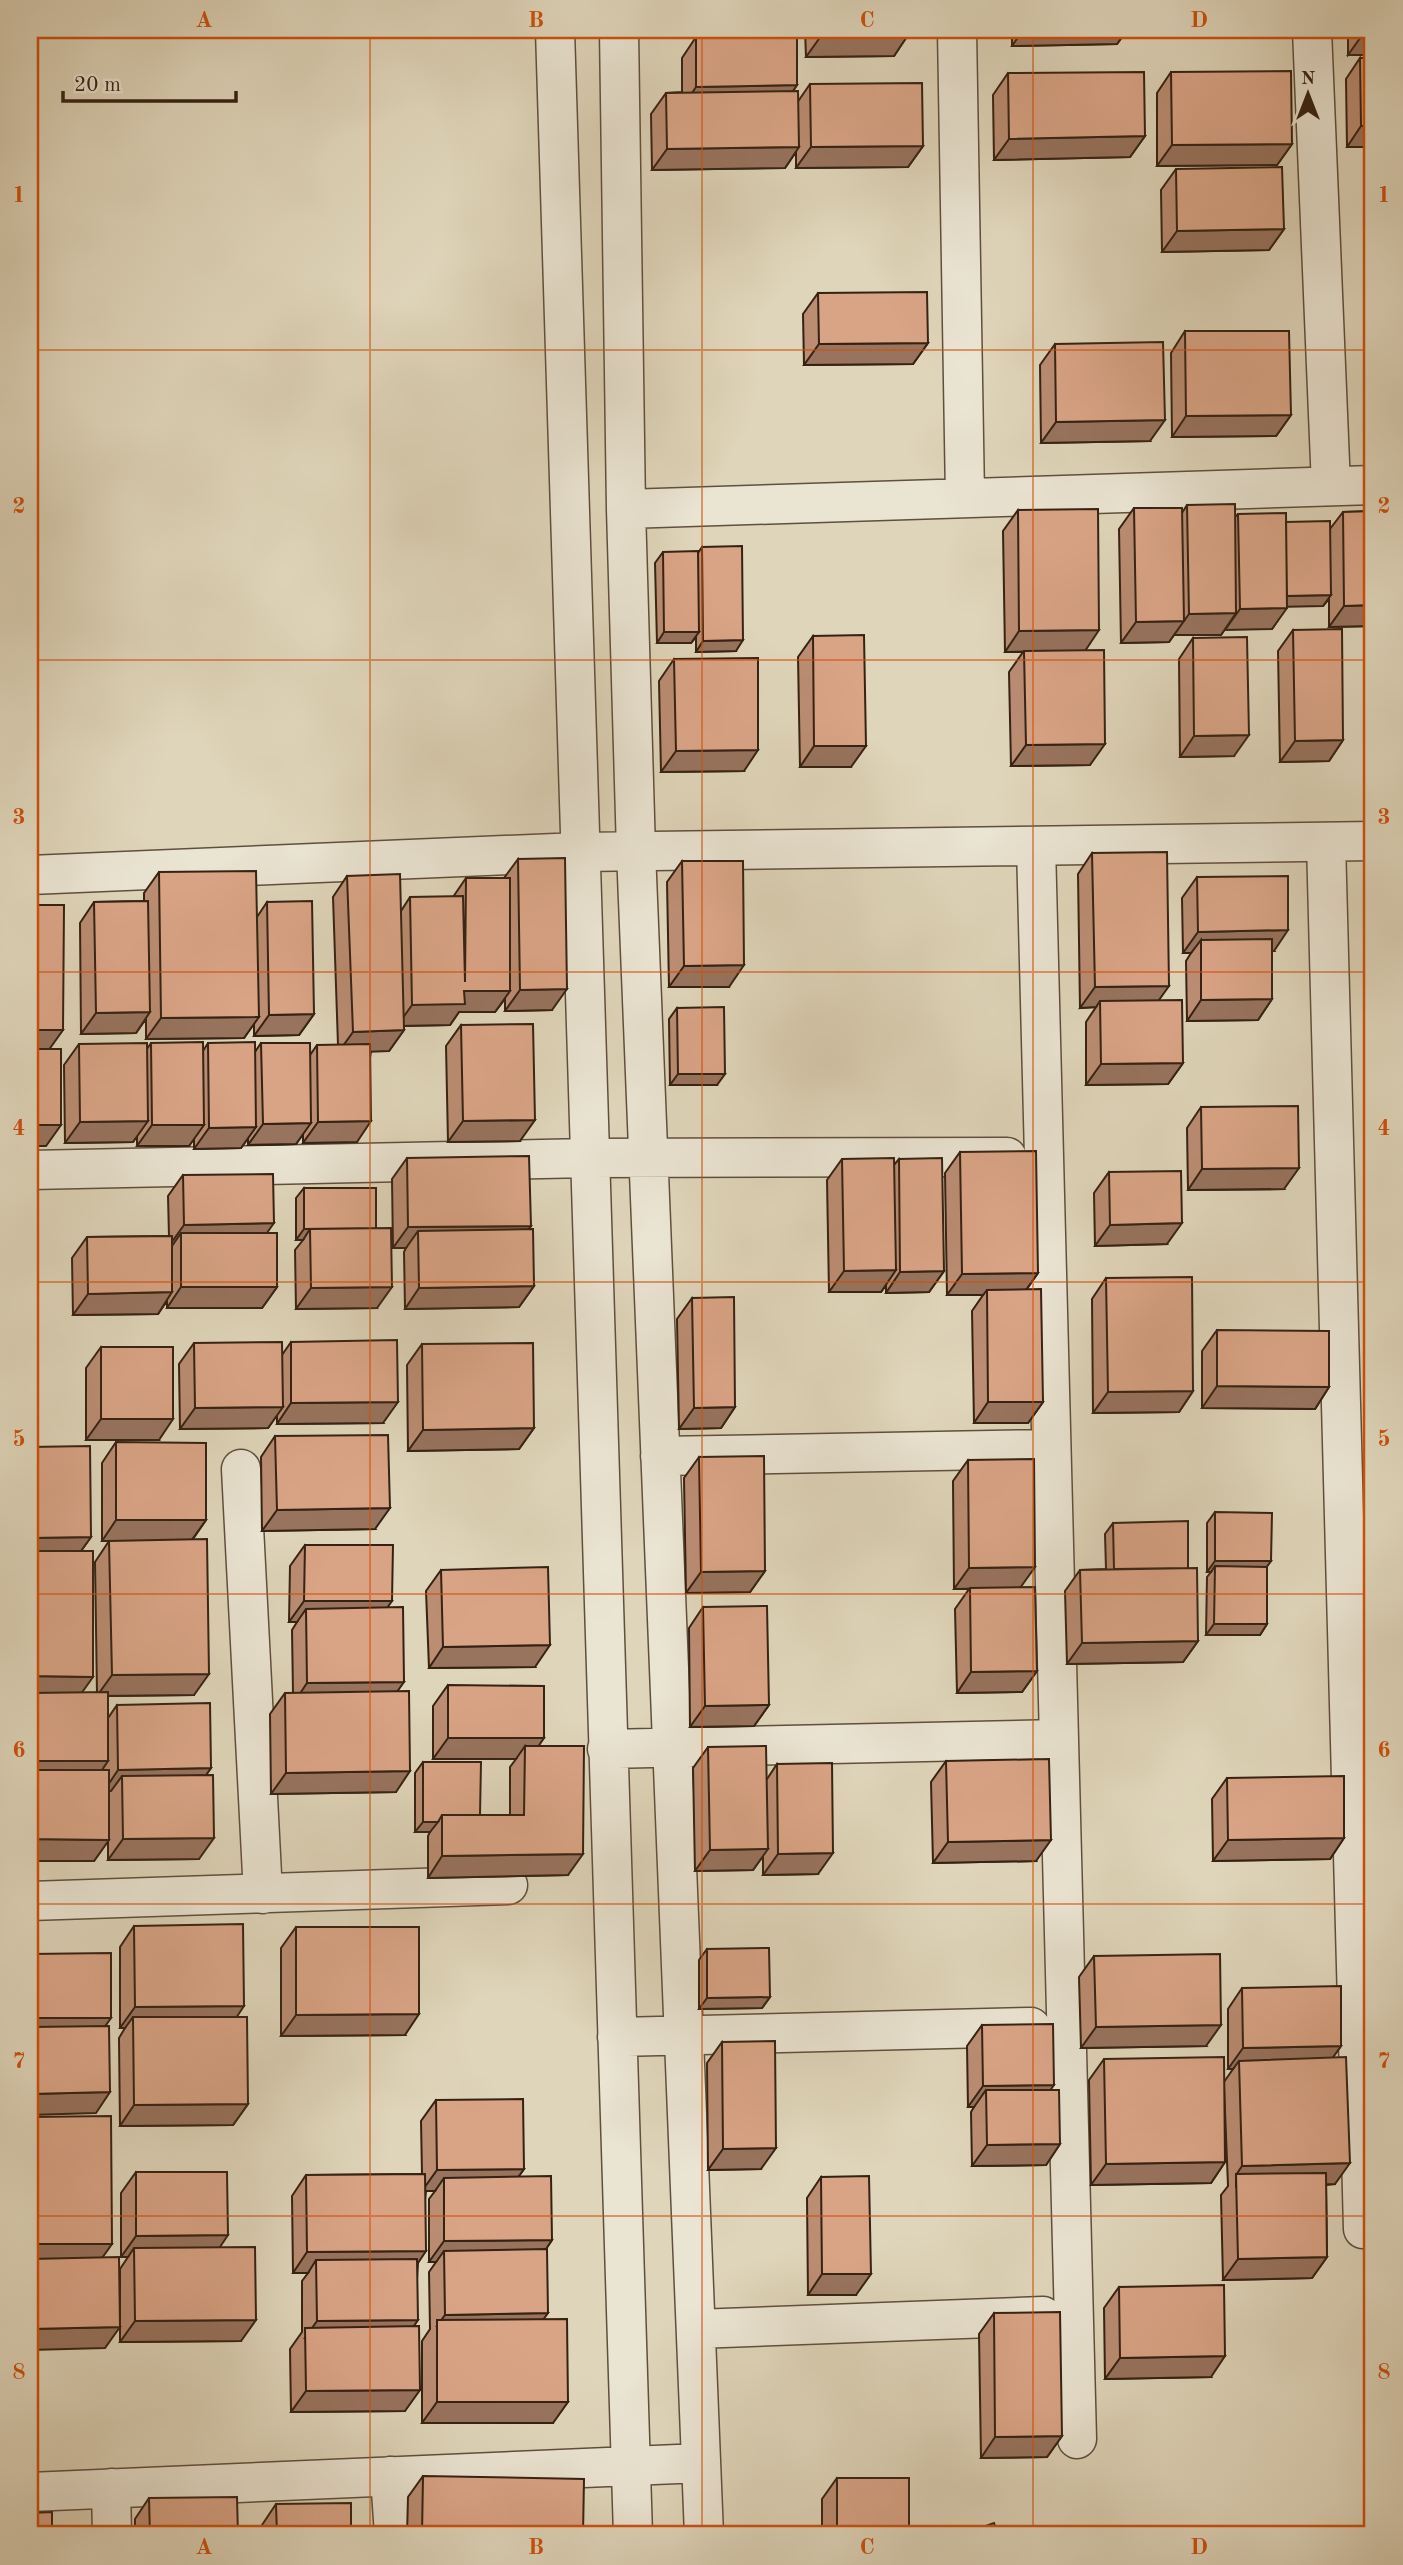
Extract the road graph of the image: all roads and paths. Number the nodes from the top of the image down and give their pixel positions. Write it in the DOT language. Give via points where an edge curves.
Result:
graph roads {
  1 [pos="555,30"];
  2 [pos="620,30"];
  3 [pos="957,30"];
  4 [pos="1312,30"];
  5 [pos="1373,485"];
  6 [pos="1331,486"];
  7 [pos="965,497"];
  8 [pos="626,509"];
  9 [pos="1373,841"];
  10 [pos="1326,842"];
  11 [pos="1036,846"];
  12 [pos="636,851"];
  13 [pos="579,852"];
  14 [pos="30,875"];
  15 [pos="1044,1157"];
  16 [pos="588,1158"];
  17 [pos="649,1158"];
  18 [pos="30,1170"];
  19 [pos="1051,1449"];
  20 [pos="660,1455"];
  21 [pos="241,1469"];
  22 [pos="1059,1739"];
  23 [pos="673,1748"];
  24 [pos="607,1749"];
  25 [pos="508,1885"];
  26 [pos="263,1894"];
  27 [pos="30,1901"];
  28 [pos="1066,2026"];
  29 [pos="684,2036"];
  30 [pos="617,2037"];
  31 [pos="1363,2230"];
  32 [pos="1073,2315"];
  33 [pos="696,2329"];
  34 [pos="1077,2439"];
  35 [pos="701,2463"];
  36 [pos="631,2465"];
  37 [pos="390,2476"];
  38 [pos="111,2488"];
  39 [pos="30,2492"];
  40 [pos="112,2535"];
  41 [pos="394,2535"];
  42 [pos="633,2535"];
  43 [pos="704,2535"];
  1 -- 13 [label="street"];
  2 -- 8 [label="street"];
  3 -- 7 [label="street"];
  4 -- 6 [label="street"];
  5 -- 6 [label="street"];
  6 -- 7 [label="street"];
  7 -- 8 [label="street"];
  8 -- 12 [label="street"];
  9 -- 10 [label="street"];
  10 -- 11 [label="street"];
  10 -- 31 [label="street"];
  11 -- 12 [label="street"];
  11 -- 15 [label="street"];
  12 -- 13 [label="street"];
  12 -- 17 [label="street"];
  13 -- 14 [label="street"];
  13 -- 16 [label="street"];
  15 -- 17 [label="street"];
  15 -- 19 [label="street"];
  16 -- 17 [label="street"];
  16 -- 18 [label="street"];
  16 -- 24 [label="street"];
  17 -- 20 [label="street"];
  19 -- 20 [label="street"];
  19 -- 22 [label="street"];
  20 -- 23 [label="street"];
  21 -- 26 [label="street"];
  22 -- 23 [label="street"];
  22 -- 28 [label="street"];
  23 -- 24 [label="street"];
  23 -- 29 [label="street"];
  24 -- 30 [label="street"];
  25 -- 26 [label="street"];
  26 -- 27 [label="street"];
  28 -- 29 [label="street"];
  28 -- 32 [label="street"];
  29 -- 30 [label="street"];
  29 -- 33 [label="street"];
  30 -- 36 [label="street"];
  32 -- 33 [label="street"];
  32 -- 34 [label="street"];
  33 -- 35 [label="street"];
  35 -- 36 [label="street"];
  35 -- 43 [label="street"];
  36 -- 37 [label="street"];
  36 -- 42 [label="street"];
  37 -- 38 [label="street"];
  37 -- 41 [label="street"];
  38 -- 39 [label="street"];
  38 -- 40 [label="street"];
}
